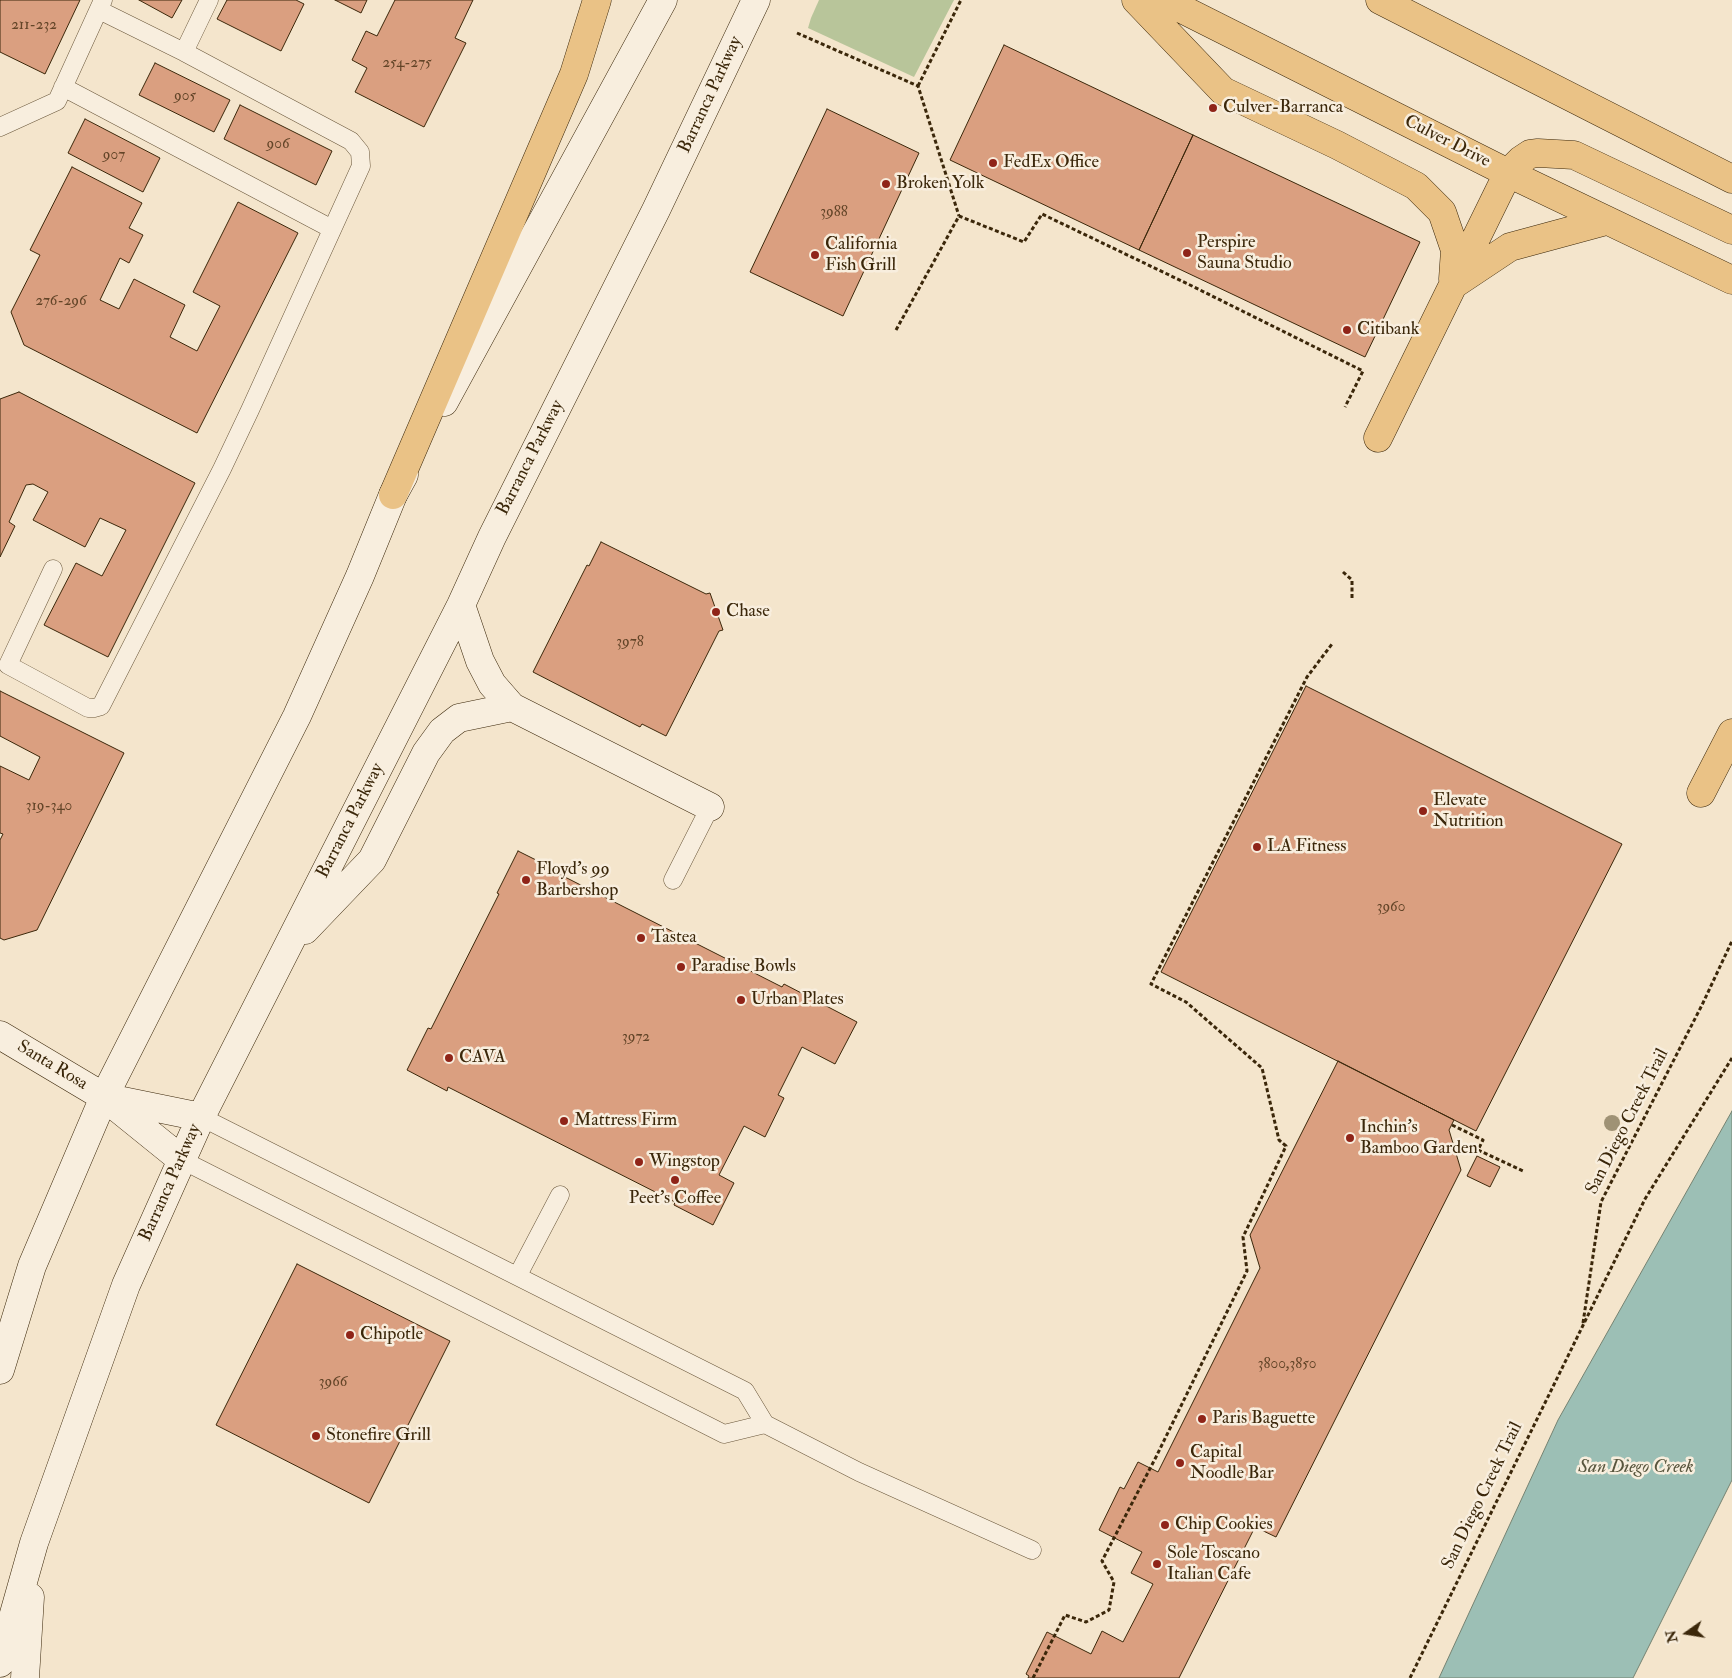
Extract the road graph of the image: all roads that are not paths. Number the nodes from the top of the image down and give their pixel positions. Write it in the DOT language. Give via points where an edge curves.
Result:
graph roads {
  1 [pos="209,0"];
  2 [pos="597,0"];
  3 [pos="663,0"];
  4 [pos="756,0"];
  5 [pos="1136,0"];
  6 [pos="1164,0"];
  7 [pos="1380,0"];
  8 [pos="101,5"];
  9 [pos="184,52"];
  10 [pos="63,87"];
  11 [pos="0,127"];
  12 [pos="1508,173"];
  13 [pos="1732,179"];
  14 [pos="1606,220"];
  15 [pos="332,229"];
  16 [pos="1732,230"];
  17 [pos="1732,280"];
  18 [pos="1452,286"];
  19 [pos="1378,438"];
  20 [pos="394,495"];
  21 [pos="53,569"];
  22 [pos="461,605"];
  23 [pos="4,663"];
  24 [pos="512,707"];
  25 [pos="1732,733"];
  26 [pos="1702,793"];
  27 [pos="710,807"];
  28 [pos="673,880"];
  29 [pos="285,952"];
  30 [pos="0,1035"];
  31 [pos="104,1097"];
  32 [pos="201,1117"];
  33 [pos="182,1160"];
  34 [pos="560,1195"];
  35 [pos="518,1275"];
  36 [pos="0,1370"];
  37 [pos="764,1424"];
  38 [pos="34,1544"];
  39 [pos="1032,1550"];
  40 [pos="0,1663"];
  41 [pos="25,1678"];
  1 -- 9 [label="lane"];
  2 -- 20 [label="main road" via="574,74"];
  3 -- 20 [label="main road"];
  4 -- 22 [label="main road, Barranca Parkway"];
  5 -- 18 [label="main road" via="1224,91 1416,186 1442,212 1451,236 1455,250"];
  6 -- 12 [label="main road, Culver Drive"];
  7 -- 13 [label="main road"];
  8 -- 9 [label="lane"];
  8 -- 10 [label="lane"];
  9 -- 15 [label="lane" via="351,141 360,152 360,166"];
  10 -- 11 [label="lane" via="58,101"];
  10 -- 15 [label="lane"];
  12 -- 14 [label="main road, Culver Drive"];
  12 -- 16 [label="main road" via="1530,154 1574,155"];
  12 -- 18 [label="main road"];
  14 -- 17 [label="main road, Culver Drive"];
  14 -- 18 [label="main road" via="1510,247"];
  15 -- 23 [label="lane" via="226,461 101,706 88,708"];
  18 -- 19 [label="main road"];
  20 -- 31 [label="main road" via="297,716"];
  21 -- 23 [label="lane"];
  22 -- 24 [label="main road" via="480,661 492,684"];
  22 -- 29 [label="main road, Barranca Parkway"];
  24 -- 27 [label="main road"];
  24 -- 29 [label="main road" via="459,718 442,731 426,753 372,860"];
  25 -- 26 [label="main road"];
  27 -- 28 [label="lane"];
  29 -- 32 [label="main road, Barranca Parkway"];
  30 -- 31 [label="main road, Santa Rosa"];
  31 -- 32 [label="main road, Santa Rosa"];
  31 -- 33 [label="main road, Santa Rosa"];
  31 -- 36 [label="main road" via="32,1266"];
  32 -- 33 [label="main road, Barranca Parkway"];
  32 -- 35 [label="lane"];
  33 -- 37 [label="lane" via="724,1434"];
  33 -- 38 [label="main road, Barranca Parkway" via="126,1285"];
  34 -- 35 [label="lane"];
  35 -- 37 [label="lane" via="745,1390"];
  37 -- 39 [label="lane" via="859,1472"];
  38 -- 40 [label="main road, Barranca Parkway"];
  38 -- 41 [label="main road"];
}
